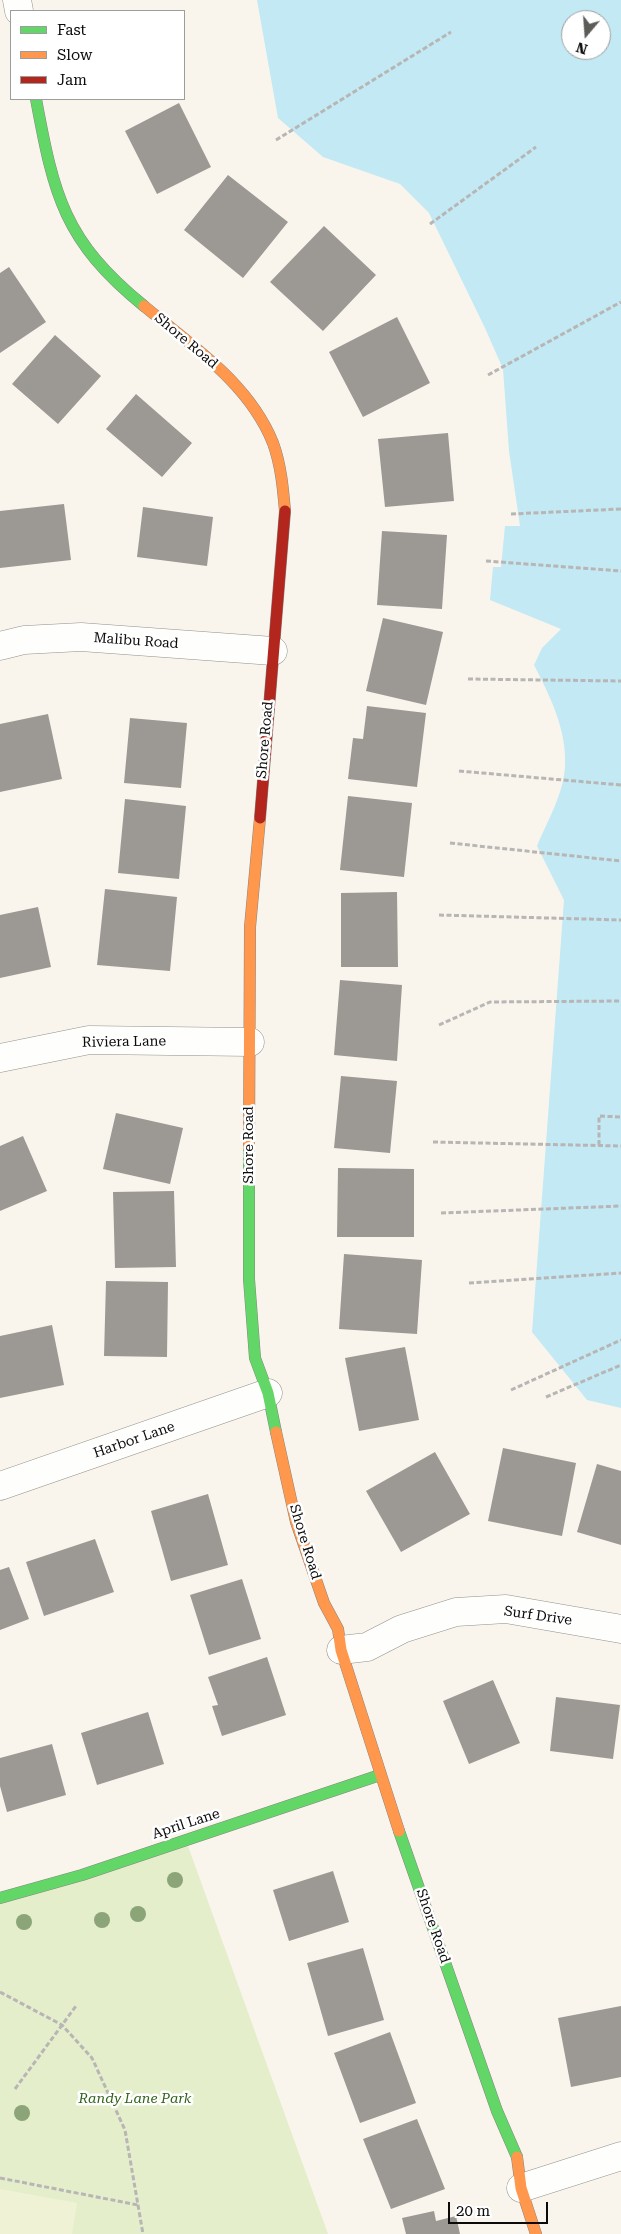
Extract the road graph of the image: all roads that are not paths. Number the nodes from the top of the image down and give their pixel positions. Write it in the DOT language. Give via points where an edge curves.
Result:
graph roads {
  1 [pos="36,100"];
  2 [pos="0,646"];
  3 [pos="273,652"];
  4 [pos="250,1042"];
  5 [pos="0,1058"];
  6 [pos="268,1393"];
  7 [pos="0,1486"];
  8 [pos="621,1629"];
  9 [pos="341,1650"];
  10 [pos="380,1775"];
  11 [pos="0,1898"];
  12 [pos="621,2156"];
  13 [pos="521,2188"];
  14 [pos="536,2234"];
  1 -- 3 [label="street, Shore Road" via="60,199 77,236 122,290 201,351 240,388 266,431 280,467 286,517"];
  2 -- 3 [label="street, Malibu Road" via="24,640 81,637"];
  3 -- 4 [label="street, Shore Road" via="250,927"];
  4 -- 5 [label="street, Riviera Lane" via="89,1040"];
  4 -- 6 [label="street, Shore Road" via="249,1279 255,1358"];
  6 -- 7 [label="street, Harbor Lane"];
  6 -- 9 [label="street, Shore Road" via="296,1522 324,1604 338,1629"];
  8 -- 9 [label="street, Surf Drive" via="506,1609 456,1612 402,1629 367,1647"];
  9 -- 10 [label="street, Shore Road"];
  10 -- 11 [label="street, April Lane"];
  10 -- 13 [label="street, Shore Road" via="497,2111 518,2160"];
  12 -- 13 [label="street"];
  13 -- 14 [label="street, Shore Road"];
}
